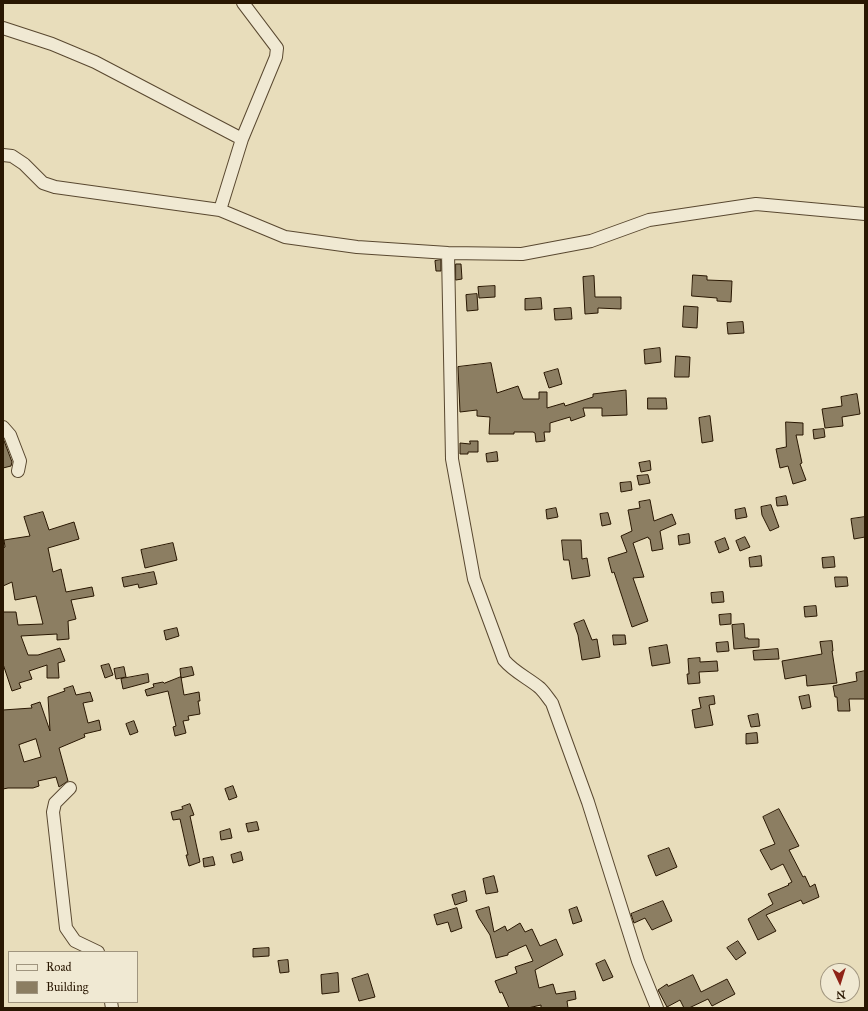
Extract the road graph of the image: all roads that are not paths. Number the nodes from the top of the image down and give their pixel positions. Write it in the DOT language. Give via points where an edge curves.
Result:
graph roads {
  1 [pos="243,3"];
  2 [pos="3,28"];
  3 [pos="242,139"];
  4 [pos="3,155"];
  5 [pos="220,210"];
  6 [pos="865,214"];
  7 [pos="448,253"];
  8 [pos="3,427"];
  9 [pos="18,471"];
  10 [pos="70,788"];
  11 [pos="96,951"];
  12 [pos="657,1008"];
  1 -- 3 [label="street" via="277,48 276,57"];
  2 -- 3 [label="street" via="95,62"];
  3 -- 5 [label="street"];
  4 -- 5 [label="street" via="12,156 43,182 55,187"];
  5 -- 7 [label="street" via="284,237 357,247"];
  6 -- 7 [label="street" via="756,204 649,220 591,241 522,254"];
  7 -- 12 [label="street" via="452,459 474,579 504,660 511,669 539,687 552,703 588,802 638,961"];
  8 -- 9 [label="street" via="10,435 20,461"];
  10 -- 11 [label="street" via="55,803 53,812 66,928 75,941"];
}
